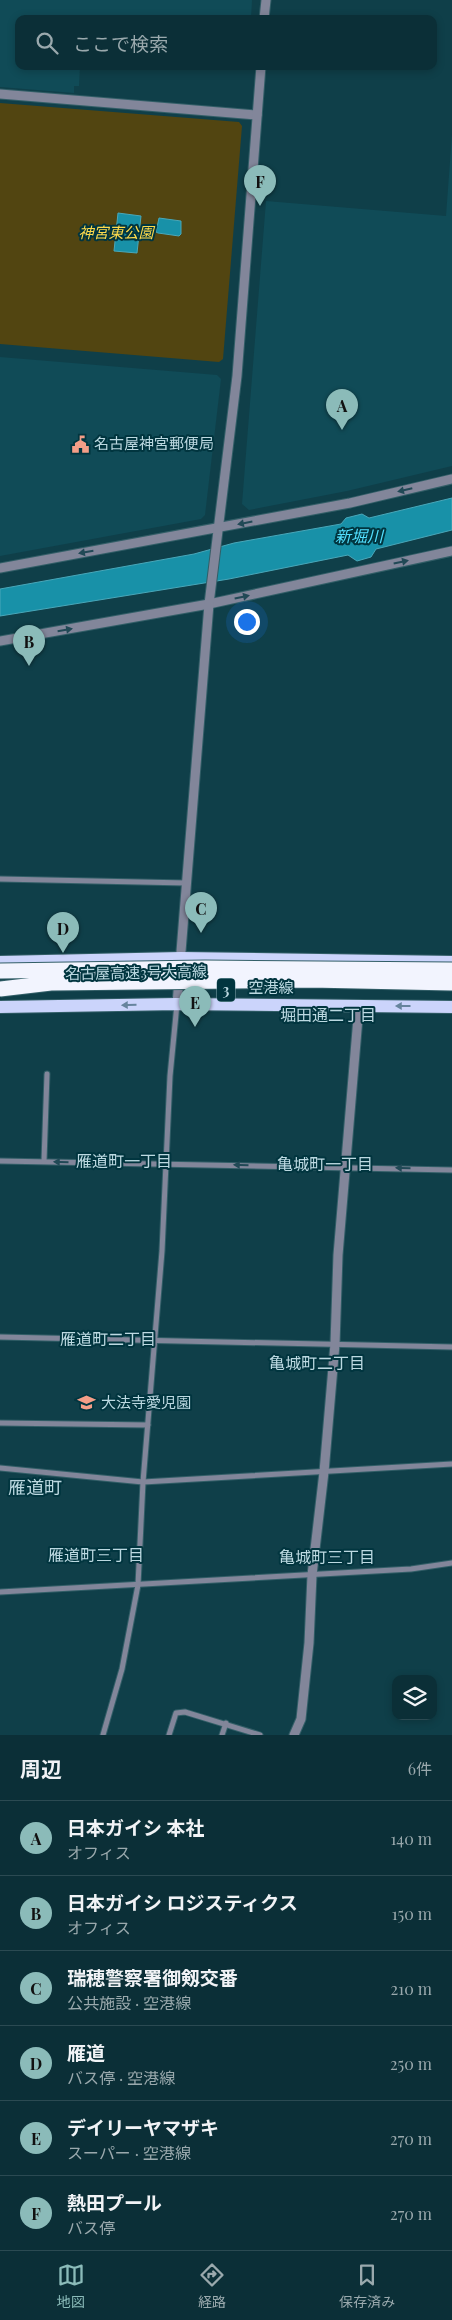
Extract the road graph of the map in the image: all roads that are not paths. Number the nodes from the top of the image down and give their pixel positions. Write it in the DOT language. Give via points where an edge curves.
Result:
graph roads {
  1 [pos="266,0"];
  2 [pos="264,15"];
  3 [pos="261,70"];
  4 [pos="0,94"];
  5 [pos="257,115"];
  6 [pos="452,479"];
  7 [pos="218,533"];
  8 [pos="452,551"];
  9 [pos="0,568"];
  10 [pos="208,604"];
  11 [pos="0,641"];
  12 [pos="0,879"];
  13 [pos="187,883"];
  14 [pos="181,958"];
  15 [pos="0,962"];
  16 [pos="452,962"];
  17 [pos="452,970"];
  18 [pos="0,971"];
  19 [pos="452,984"];
  20 [pos="0,989"];
  21 [pos="452,992"];
  22 [pos="0,993"];
  23 [pos="177,1004"];
  24 [pos="359,1006"];
  25 [pos="452,1007"];
  26 [pos="0,1008"];
  27 [pos="48,1074"];
  28 [pos="0,1161"];
  29 [pos="44,1161"];
  30 [pos="165,1163"];
  31 [pos="346,1167"];
  32 [pos="452,1170"];
  33 [pos="0,1337"];
  34 [pos="154,1340"];
  35 [pos="335,1344"];
  36 [pos="452,1347"];
  37 [pos="0,1423"];
  38 [pos="148,1424"];
  39 [pos="452,1464"];
  40 [pos="0,1468"];
  41 [pos="324,1472"];
  42 [pos="143,1482"];
  43 [pos="452,1563"];
  44 [pos="312,1575"];
  45 [pos="138,1585"];
  46 [pos="0,1592"];
  47 [pos="226,1723"];
  48 [pos="103,1735"];
  49 [pos="169,1735"];
  50 [pos="222,1735"];
  51 [pos="260,1735"];
  52 [pos="294,1735"];
  1 -- 2 [label="street"];
  3 -- 5 [label="street"];
  4 -- 5 [label="street"];
  5 -- 7 [label="street" via="237,376"];
  6 -- 7 [label="street, one-way"];
  7 -- 9 [label="street, one-way"];
  7 -- 10 [label="street"];
  10 -- 8 [label="street, one-way"];
  11 -- 10 [label="street, one-way"];
  10 -- 13 [label="street"];
  12 -- 13 [label="street"];
  13 -- 14 [label="street"];
  14 -- 15 [label="main road, 空港線"];
  14 -- 16 [label="main road, 空港線"];
  14 -- 23 [label="street"];
  17 -- 18 [label="highway, 名古屋高速3号大高線 / 3, bridge" via="205,968"];
  19 -- 20 [label="highway, bridge" via="311,980 51,983"];
  21 -- 22 [label="highway, 名古屋高速3号大高線 / 3" via="206,990"];
  23 -- 24 [label="main road, 空港線"];
  23 -- 26 [label="main road, 空港線, one-way"];
  23 -- 30 [label="street"];
  25 -- 24 [label="main road, 空港線, one-way"];
  24 -- 31 [label="street"];
  27 -- 29 [label="street"];
  28 -- 29 [label="street"];
  30 -- 29 [label="street, one-way"];
  31 -- 30 [label="street, one-way"];
  30 -- 34 [label="street"];
  32 -- 31 [label="street, one-way"];
  31 -- 35 [label="street" via="338,1255"];
  33 -- 34 [label="street"];
  34 -- 35 [label="street"];
  34 -- 38 [label="street"];
  35 -- 36 [label="street"];
  35 -- 41 [label="street"];
  37 -- 38 [label="street"];
  38 -- 42 [label="street"];
  39 -- 41 [label="street"];
  40 -- 42 [label="street"];
  41 -- 42 [label="street"];
  41 -- 44 [label="street"];
  42 -- 45 [label="street"];
  43 -- 44 [label="street"];
  44 -- 45 [label="street"];
  44 -- 52 [label="street" via="301,1719"];
  45 -- 46 [label="street"];
  45 -- 48 [label="street" via="122,1669"];
  47 -- 49 [label="street" via="176,1712"];
  47 -- 50 [label="street"];
  47 -- 51 [label="street"];
}
